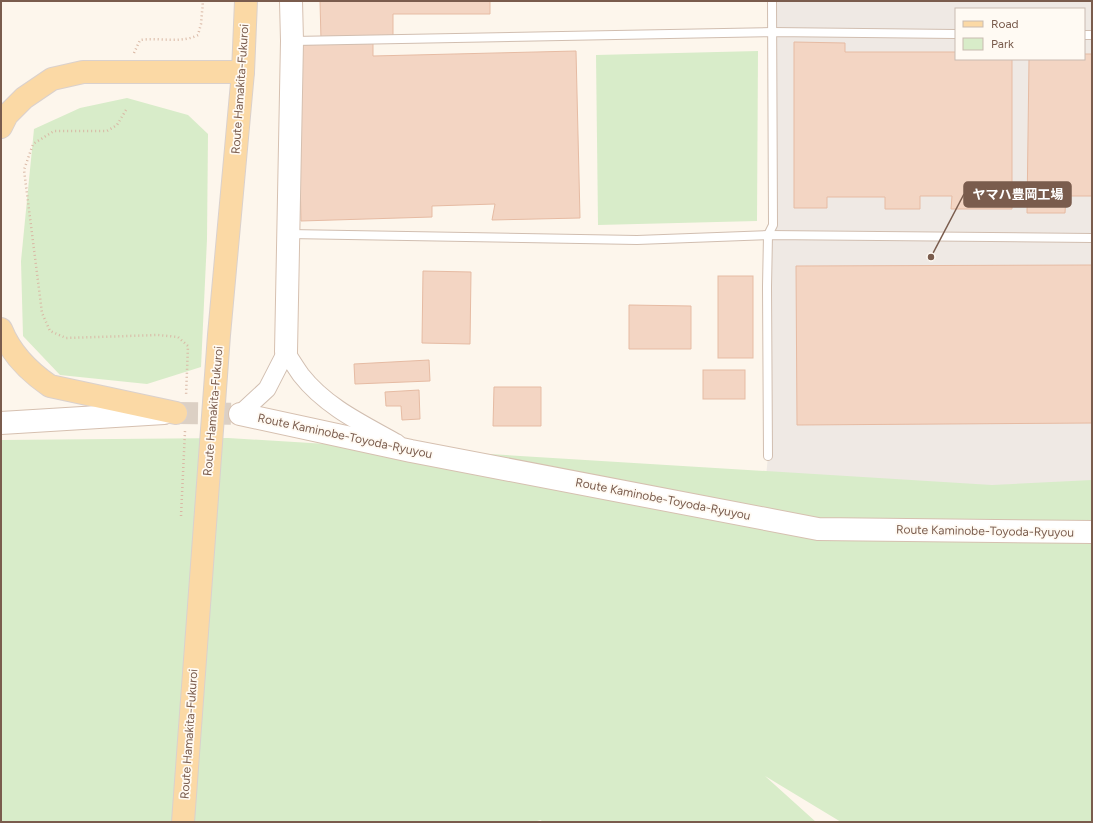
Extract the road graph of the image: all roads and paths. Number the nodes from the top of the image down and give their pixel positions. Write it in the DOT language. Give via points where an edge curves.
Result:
graph roads {
  1 [pos="203,1"];
  2 [pos="246,1"];
  3 [pos="291,1"];
  4 [pos="772,1"];
  5 [pos="772,32"];
  6 [pos="955,34"];
  7 [pos="292,41"];
  8 [pos="131,57"];
  9 [pos="243,72"];
  10 [pos="126,110"];
  11 [pos="1,127"];
  12 [pos="289,234"];
  13 [pos="768,235"];
  14 [pos="1092,238"];
  15 [pos="1,329"];
  16 [pos="286,352"];
  17 [pos="182,412"];
  18 [pos="240,414"];
  19 [pos="1,423"];
  20 [pos="411,451"];
  21 [pos="768,456"];
  22 [pos="181,516"];
  23 [pos="1092,532"];
  24 [pos="183,822"];
  1 -- 8 [label="path" via="202,24 198,34 187,40 140,40"];
  2 -- 9 [label="main road, Route Hamakita-Fukuroi"];
  3 -- 7 [label="main road"];
  4 -- 5 [label="lane"];
  5 -- 6 [label="lane"];
  5 -- 7 [label="lane"];
  5 -- 13 [label="lane" via="773,225"];
  7 -- 12 [label="main road"];
  9 -- 11 [label="main road" via="83,72 52,79 24,98 7,115"];
  9 -- 24 [label="main road, Route Hamakita-Fukuroi" via="204,518"];
  10 -- 17 [label="path" via="117,126 107,131 54,131 33,144 24,170 42,313 50,331 66,338 158,335 178,338 188,346"];
  12 -- 13 [label="lane" via="637,240"];
  12 -- 16 [label="main road"];
  13 -- 14 [label="lane"];
  13 -- 21 [label="lane"];
  15 -- 17 [label="main road" via="19,360 32,374 50,386"];
  16 -- 18 [label="street" via="267,389"];
  16 -- 20 [label="street" via="302,376 344,414"];
  17 -- 19 [label="main road"];
  17 -- 22 [label="path"];
  18 -- 20 [label="main road, Route Kaminobe-Toyoda-Ryuyou"];
  20 -- 23 [label="main road, Route Kaminobe-Toyoda-Ryuyou" via="818,528"];
}
